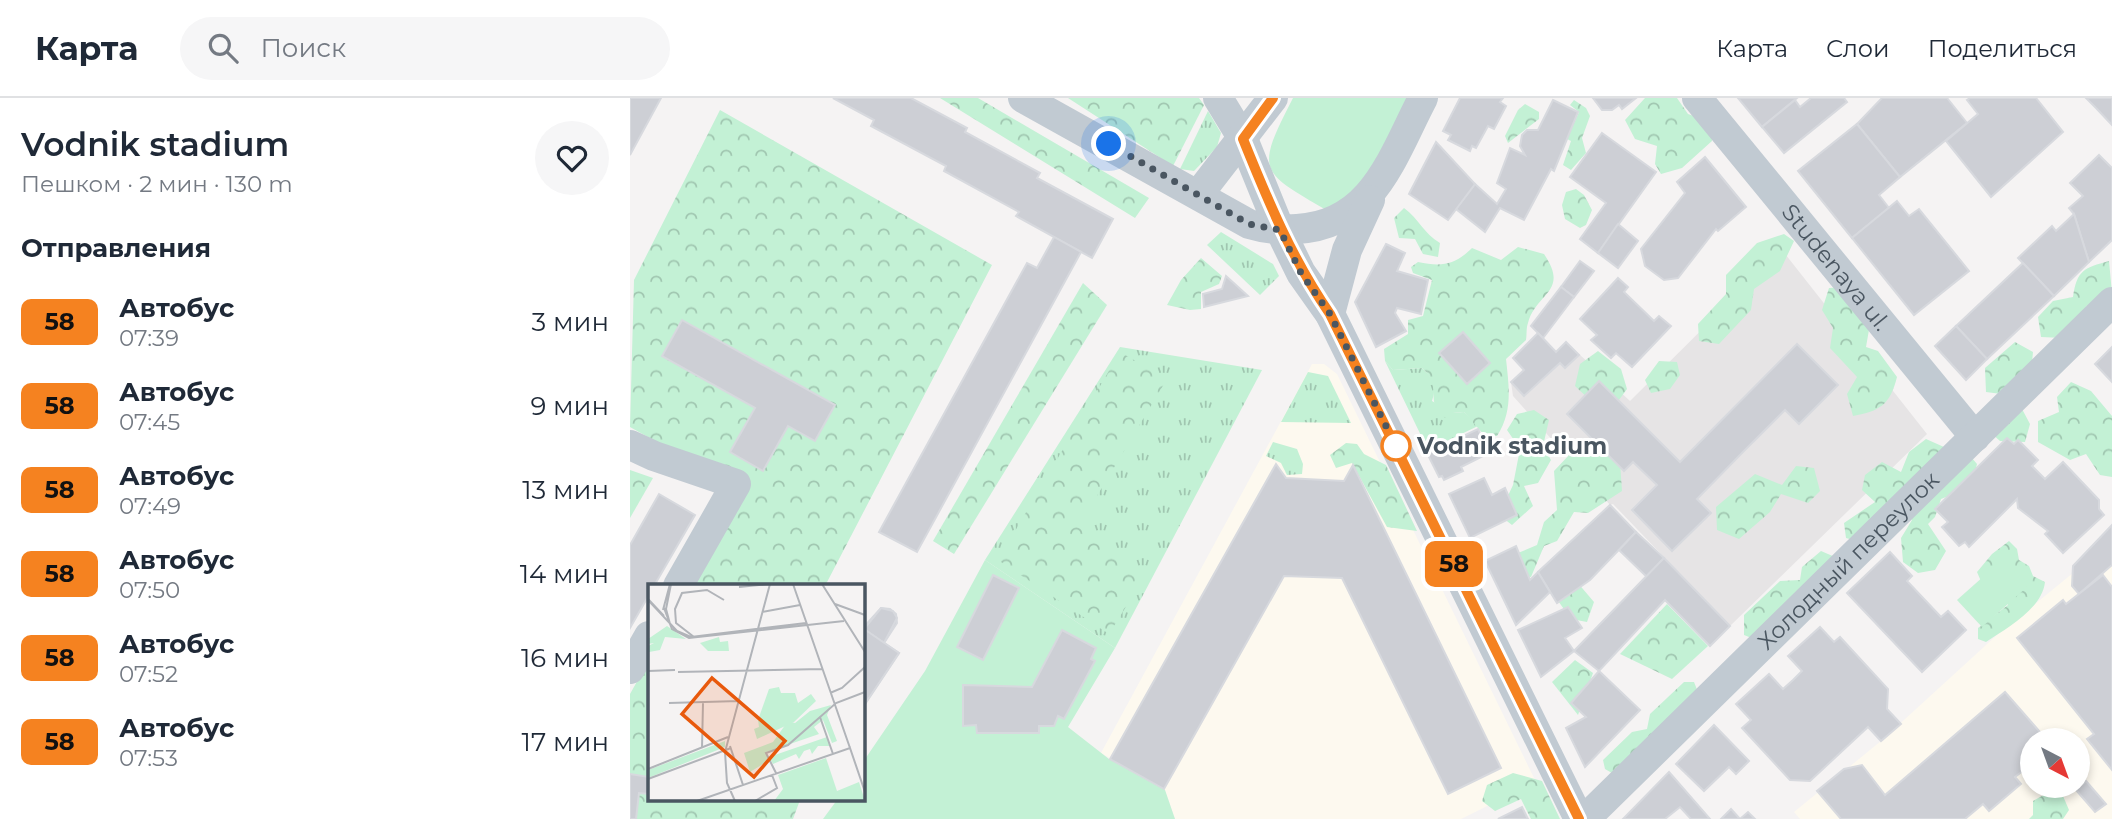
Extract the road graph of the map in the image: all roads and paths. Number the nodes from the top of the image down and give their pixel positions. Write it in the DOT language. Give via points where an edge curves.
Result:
graph roads {
  1 [pos="1023,98"];
  2 [pos="1218,98"];
  3 [pos="1273,98"];
  4 [pos="1423,98"];
  5 [pos="1697,98"];
  6 [pos="1243,139"];
  7 [pos="1379,181"];
  8 [pos="1198,195"];
  9 [pos="1280,230"];
  10 [pos="2112,302"];
  11 [pos="1330,314"];
  12 [pos="1975,437"];
  13 [pos="642,450"];
  14 [pos="679,584"];
  15 [pos="648,638"];
  16 [pos="630,669"];
  17 [pos="1579,819"];
  18 [pos="1585,819"];
  1 -- 8 [label="street"];
  2 -- 6 [label="street"];
  3 -- 6 [label="street"];
  4 -- 7 [label="street"];
  5 -- 12 [label="street, Studenaya ul."];
  6 -- 8 [label="street"];
  6 -- 9 [label="street"];
  7 -- 9 [label="street" via="1351,214 1334,223"];
  7 -- 11 [label="street" via="1347,250"];
  8 -- 9 [label="street" via="1249,224"];
  9 -- 11 [label="street" via="1301,273"];
  10 -- 12 [label="street, Холодный переулок"];
  11 -- 17 [label="street"];
  12 -- 18 [label="street, Холодный переулок"];
  13 -- 14 [label="street" via="736,484"];
  15 -- 16 [label="street"];
}
